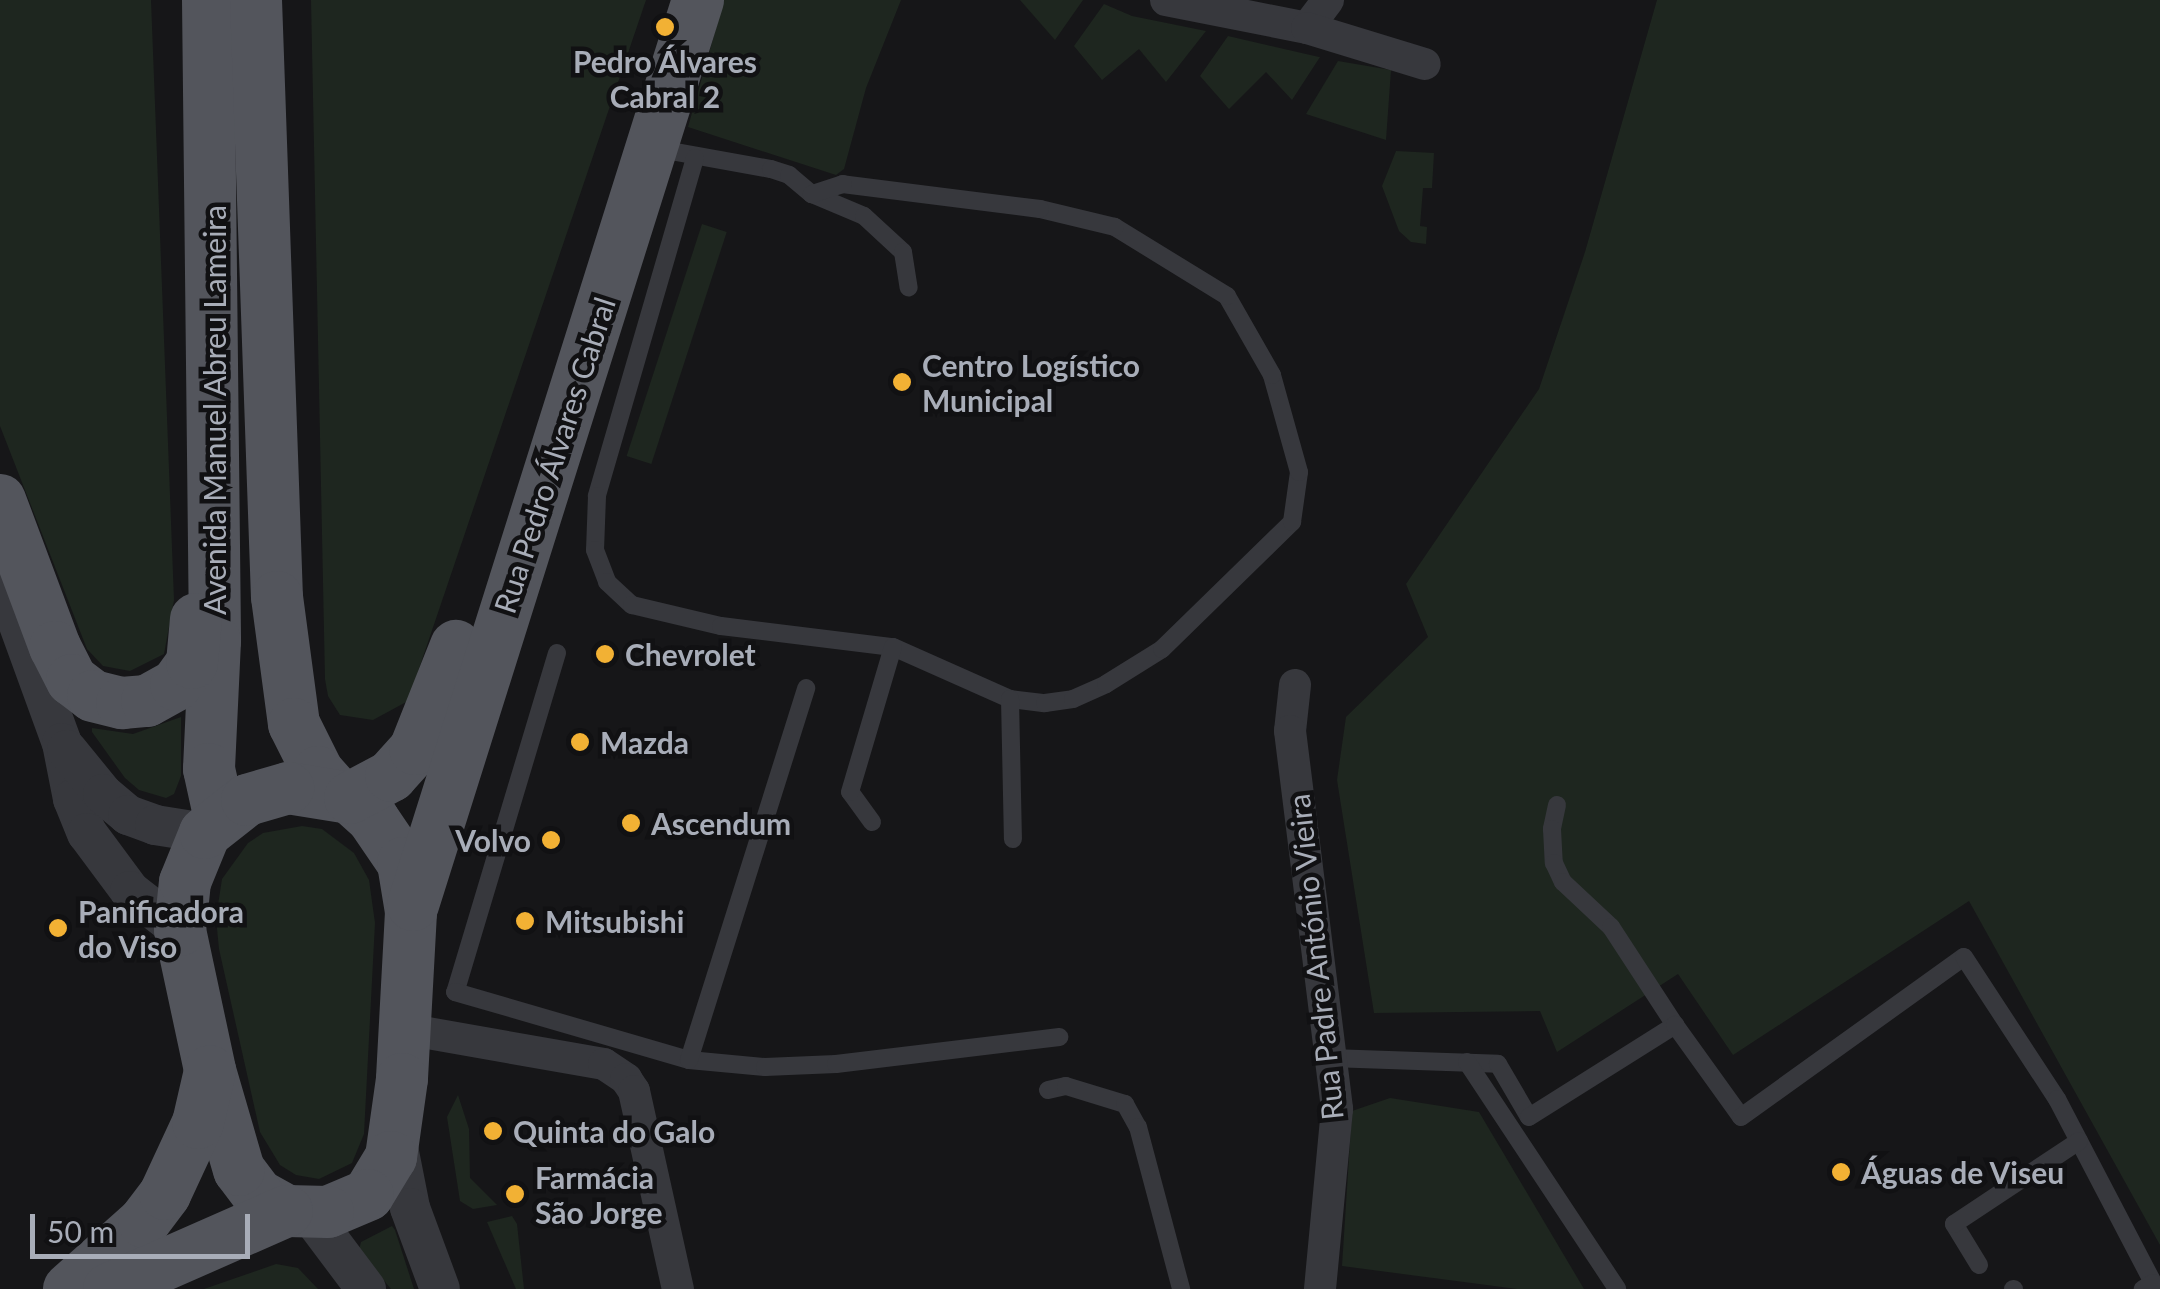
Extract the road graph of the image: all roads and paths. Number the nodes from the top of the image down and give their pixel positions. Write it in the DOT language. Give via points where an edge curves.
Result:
graph roads {
  1 [pos="208,0"];
  2 [pos="256,0"];
  3 [pos="686,0"];
  4 [pos="698,0"];
  5 [pos="1166,0"];
  6 [pos="1328,0"];
  7 [pos="1307,28"];
  8 [pos="1425,64"];
  9 [pos="674,153"];
  10 [pos="812,194"];
  11 [pos="909,288"];
  12 [pos="214,338"];
  13 [pos="0,500"];
  14 [pos="0,573"];
  15 [pos="892,647"];
  16 [pos="557,652"];
  17 [pos="1295,685"];
  18 [pos="806,688"];
  19 [pos="1010,699"];
  20 [pos="62,743"];
  21 [pos="344,796"];
  22 [pos="1557,805"];
  23 [pos="872,822"];
  24 [pos="212,826"];
  25 [pos="1013,839"];
  26 [pos="412,912"];
  27 [pos="180,930"];
  28 [pos="426,996"];
  29 [pos="1674,1025"];
  30 [pos="1059,1036"];
  31 [pos="1330,1058"];
  32 [pos="690,1060"];
  33 [pos="1467,1062"];
  34 [pos="210,1070"];
  35 [pos="1048,1090"];
  36 [pos="396,1138"];
  37 [pos="2079,1141"];
  38 [pos="298,1212"];
  39 [pos="1979,1264"];
  40 [pos="69,1289"];
  41 [pos="110,1289"];
  42 [pos="366,1289"];
  43 [pos="440,1289"];
  44 [pos="678,1289"];
  45 [pos="1181,1289"];
  46 [pos="1320,1289"];
  47 [pos="1618,1289"];
  48 [pos="2144,1289"];
  1 -- 12 [label="main road, Avenida Manuel Abreu Lameira"];
  2 -- 21 [label="main road, Avenida Manuel Abreu Lameira" via="277,597 294,724 318,772"];
  3 -- 21 [label="main road, Rua Pedro Álvares Cabral" via="420,741 391,776"];
  4 -- 9 [label="main road, Rua Pedro Álvares Cabral"];
  5 -- 7 [label="street"];
  6 -- 7 [label="street"];
  7 -- 8 [label="street"];
  9 -- 10 [label="lane" via="771,168"];
  9 -- 15 [label="lane" via="597,496 595,550 607,582 632,605 671,616"];
  9 -- 26 [label="main road, Rua Pedro Álvares Cabral" via="472,706"];
  10 -- 11 [label="lane" via="864,216 889,236 904,252"];
  10 -- 19 [label="lane" via="843,184 1040,210 1115,228 1228,296 1272,376 1299,472 1292,522 1162,649 1073,698"];
  12 -- 13 [label="main road" via="197,458 196,632 192,663 176,685 147,701 122,702 94,696 72,680"];
  12 -- 24 [label="main road, Avenida Manuel Abreu Lameira"];
  14 -- 20 [label="street"];
  15 -- 19 [label="lane"];
  15 -- 23 [label="lane" via="850,792"];
  16 -- 28 [label="lane"];
  17 -- 31 [label="street, Rua Padre António Vieira" via="1290,731"];
  18 -- 32 [label="lane"];
  19 -- 25 [label="lane"];
  20 -- 24 [label="street" via="128,816 156,826"];
  20 -- 27 [label="street" via="87,832 130,891"];
  21 -- 24 [label="main road" via="274,789"];
  21 -- 26 [label="main road, Avenida Manuel Abreu Lameira" via="396,848"];
  22 -- 29 [label="lane" via="1554,864 1563,882 1612,927"];
  24 -- 27 [label="main road" via="185,882"];
  26 -- 28 [label="main road"];
  27 -- 34 [label="main road"];
  28 -- 32 [label="lane"];
  28 -- 36 [label="main road"];
  28 -- 44 [label="street" via="604,1064 626,1079"];
  29 -- 33 [label="lane" via="1529,1117 1498,1064"];
  29 -- 37 [label="lane" via="1741,1116 1964,957"];
  30 -- 32 [label="lane" via="836,1064"];
  31 -- 33 [label="lane"];
  31 -- 46 [label="street, Rua Padre António Vieira" via="1336,1110"];
  33 -- 47 [label="lane"];
  34 -- 38 [label="main road" via="239,1170 258,1195"];
  34 -- 40 [label="main road" via="198,1122 165,1194 144,1222"];
  35 -- 45 [label="lane" via="1066,1086 1125,1104 1138,1127"];
  36 -- 38 [label="main road" via="383,1178 368,1196 341,1209"];
  36 -- 43 [label="street" via="410,1208"];
  37 -- 39 [label="lane" via="1954,1224"];
  37 -- 48 [label="lane" via="2153,1283"];
  38 -- 41 [label="main road"];
  38 -- 42 [label="street"];
}
